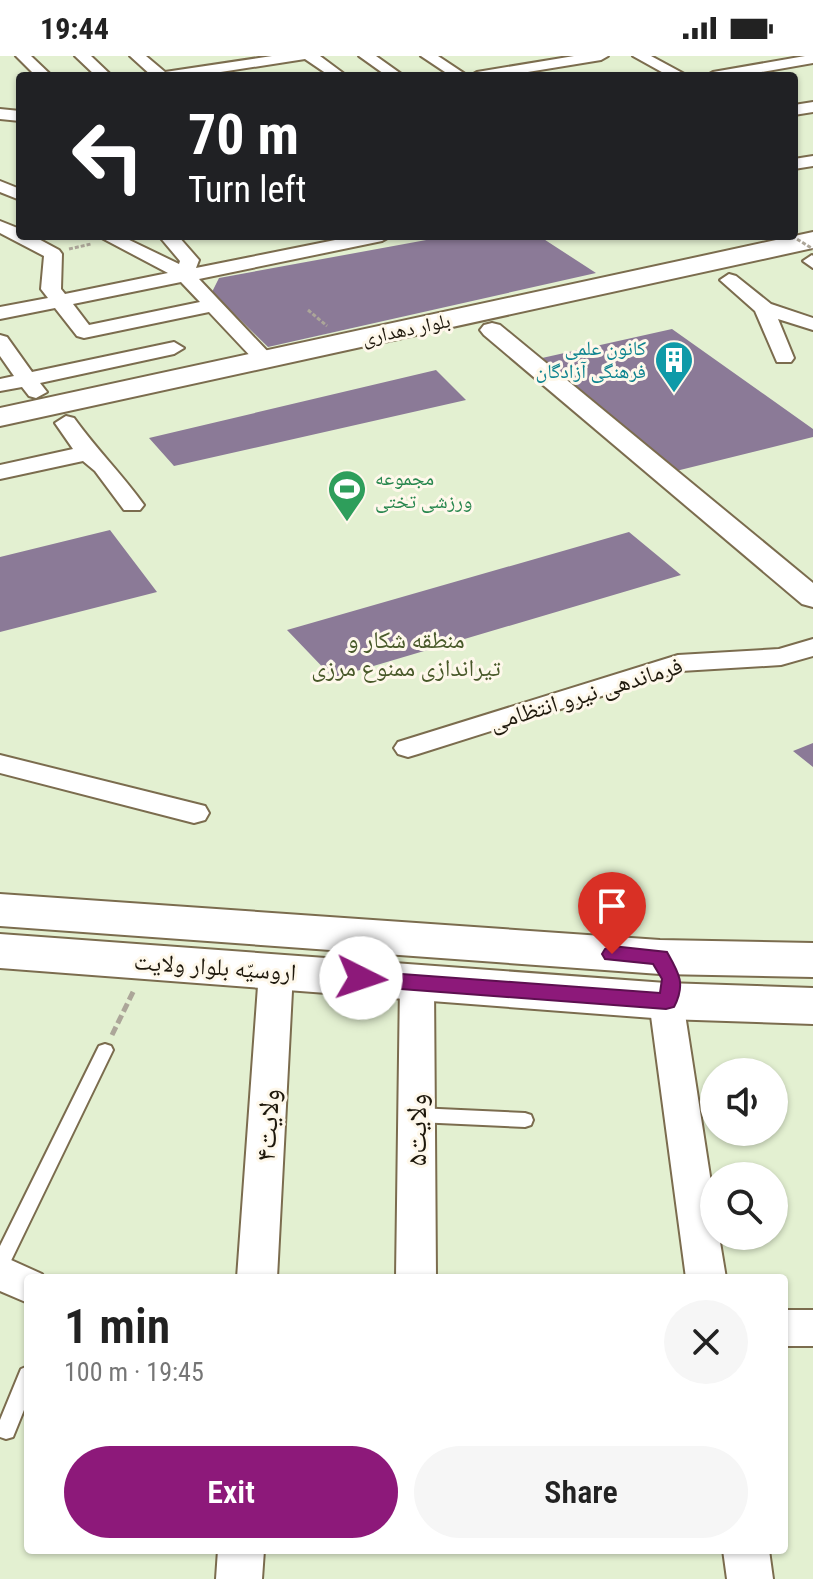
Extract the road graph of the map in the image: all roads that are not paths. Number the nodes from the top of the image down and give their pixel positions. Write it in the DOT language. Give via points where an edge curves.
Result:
graph roads {
  1 [pos="23,56"];
  2 [pos="82,56"];
  3 [pos="137,56"];
  4 [pos="197,56"];
  5 [pos="301,56"];
  6 [pos="310,56"];
  7 [pos="366,56"];
  8 [pos="428,56"];
  9 [pos="486,56"];
  10 [pos="601,56"];
  11 [pos="640,56"];
  12 [pos="718,56"];
  13 [pos="254,59"];
  14 [pos="813,59"];
  15 [pos="567,61"];
  16 [pos="748,70"];
  17 [pos="41,72"];
  18 [pos="100,72"];
  19 [pos="158,72"];
  20 [pos="218,72"];
  21 [pos="273,72"];
  22 [pos="334,72"];
  23 [pos="391,72"];
  24 [pos="454,72"];
  25 [pos="500,72"];
  26 [pos="506,72"];
  27 [pos="588,72"];
  28 [pos="673,72"];
  29 [pos="736,72"];
  30 [pos="26,240"];
  31 [pos="115,240"];
  32 [pos="172,240"];
  33 [pos="263,240"];
  34 [pos="349,240"];
  35 [pos="813,255"];
  36 [pos="279,256"];
  37 [pos="184,274"];
  38 [pos="706,279"];
  39 [pos="654,287"];
  40 [pos="58,301"];
  41 [pos="215,305"];
  42 [pos="764,308"];
  43 [pos="0,313"];
  44 [pos="813,324"];
  45 [pos="492,330"];
  46 [pos="0,341"];
  47 [pos="174,348"];
  48 [pos="784,358"];
  49 [pos="264,359"];
  50 [pos="26,379"];
  51 [pos="0,385"];
  52 [pos="57,415"];
  53 [pos="0,417"];
  54 [pos="0,437"];
  55 [pos="87,453"];
  56 [pos="0,472"];
  57 [pos="132,505"];
  58 [pos="813,598"];
  59 [pos="813,647"];
  60 [pos="408,748"];
  61 [pos="0,764"];
  62 [pos="194,813"];
  63 [pos="0,910"];
  64 [pos="0,951"];
  65 [pos="813,960"];
  66 [pos="276,972"];
  67 [pos="663,979"];
  68 [pos="736,980"];
  69 [pos="417,983"];
  70 [pos="813,1006"];
  71 [pos="105,1050"];
  72 [pos="416,1115"];
  73 [pos="525,1120"];
  74 [pos="0,1265"];
  75 [pos="0,1272"];
  76 [pos="257,1274"];
  77 [pos="416,1274"];
  78 [pos="705,1274"];
  79 [pos="24,1284"];
  80 [pos="788,1328"];
  81 [pos="813,1328"];
  82 [pos="24,1385"];
  83 [pos="6,1430"];
  84 [pos="241,1554"];
  85 [pos="747,1554"];
  86 [pos="239,1579"];
  87 [pos="750,1579"];
  1 -- 17 [label="street"];
  2 -- 18 [label="street"];
  3 -- 19 [label="street"];
  4 -- 20 [label="street"];
  5 -- 13 [label="street"];
  6 -- 22 [label="street"];
  7 -- 23 [label="street"];
  8 -- 24 [label="street"];
  9 -- 25 [label="street"];
  10 -- 15 [label="street"];
  11 -- 28 [label="street"];
  12 -- 16 [label="street"];
  13 -- 20 [label="street"];
  13 -- 21 [label="street"];
  14 -- 16 [label="street"];
  15 -- 26 [label="street"];
  15 -- 27 [label="street"];
  16 -- 29 [label="street"];
  30 -- 40 [label="street" via="53,254 51,289"];
  31 -- 37 [label="street"];
  32 -- 37 [label="street" via="190,260"];
  33 -- 36 [label="street"];
  34 -- 36 [label="street"];
  35 -- 38 [label="main road, بلوار دهداری"];
  35 -- 38 [label="main road, بلوار دهداری"];
  36 -- 37 [label="street"];
  37 -- 40 [label="street"];
  37 -- 41 [label="street"];
  38 -- 39 [label="main road, بلوار دهداری"];
  38 -- 42 [label="street"];
  39 -- 45 [label="main road, بلوار دهداری"];
  39 -- 49 [label="main road, بلوار دهداری"];
  40 -- 41 [label="street" via="84,332"];
  40 -- 43 [label="street"];
  41 -- 49 [label="street"];
  42 -- 44 [label="street"];
  42 -- 48 [label="street"];
  45 -- 52 [label="main road, بلوار دهداری"];
  45 -- 58 [label="street"];
  46 -- 50 [label="street"];
  47 -- 50 [label="street"];
  49 -- 52 [label="main road, بلوار دهداری"];
  50 -- 51 [label="street"];
  50 -- 52 [label="street"];
  52 -- 53 [label="main road, بلوار دهداری"];
  52 -- 54 [label="main road, بلوار دهداری"];
  52 -- 55 [label="street"];
  55 -- 56 [label="street"];
  55 -- 57 [label="street"];
  59 -- 60 [label="street, فرماندهی نیرو انتظامی" via="781,657 678,663"];
  61 -- 62 [label="street"];
  63 -- 67 [label="main road, اروسیّه بلوار ولایت"];
  64 -- 66 [label="main road, اروسیّه بلوار ولایت"];
  65 -- 68 [label="main road, اروسیّه بلوار ولایت"];
  66 -- 69 [label="main road, اروسیّه بلوار ولایت"];
  66 -- 76 [label="street, ولایت۴"];
  67 -- 68 [label="main road, اروسیّه بلوار ولایت"];
  67 -- 69 [label="main road, اروسیّه بلوار ولایت"];
  67 -- 78 [label="street"];
  68 -- 70 [label="main road, اروسیّه بلوار ولایت"];
  69 -- 72 [label="street, ولایت۵"];
  71 -- 74 [label="lane"];
  72 -- 73 [label="lane"];
  72 -- 77 [label="street, ولایت۵"];
  75 -- 79 [label="street"];
  80 -- 81 [label="street"];
  82 -- 83 [label="lane"];
  84 -- 86 [label="street"];
  85 -- 87 [label="street"];
}
